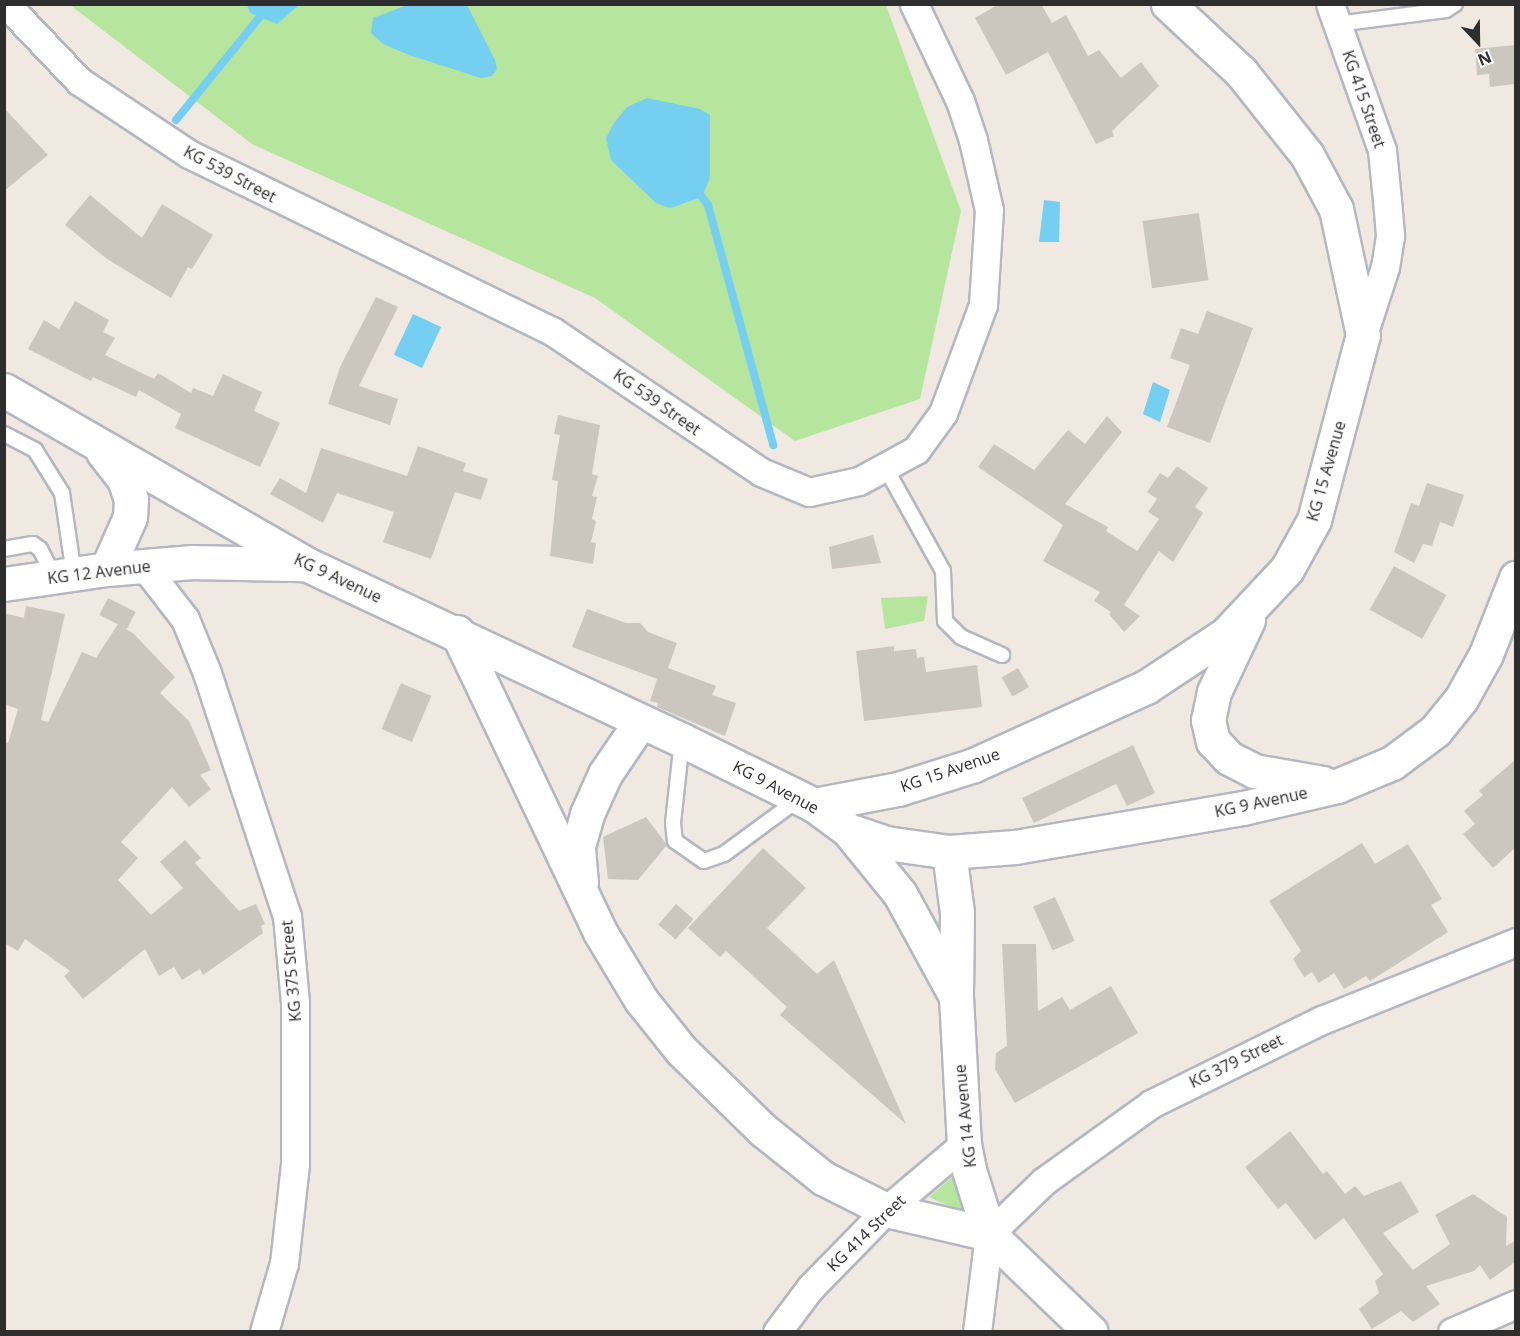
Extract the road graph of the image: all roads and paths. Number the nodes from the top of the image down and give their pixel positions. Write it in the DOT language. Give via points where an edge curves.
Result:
graph roads {
  1 [pos="6,4"];
  2 [pos="914,4"];
  3 [pos="1168,4"];
  4 [pos="1455,4"];
  5 [pos="1334,14"];
  6 [pos="1363,335"];
  7 [pos="4,390"];
  8 [pos="4,434"];
  9 [pos="96,444"];
  10 [pos="884,465"];
  11 [pos="225,520"];
  12 [pos="4,549"];
  13 [pos="193,562"];
  14 [pos="306,564"];
  15 [pos="144,566"];
  16 [pos="107,569"];
  17 [pos="64,575"];
  18 [pos="1515,578"];
  19 [pos="4,584"];
  20 [pos="1257,602"];
  21 [pos="457,632"];
  22 [pos="1002,655"];
  23 [pos="641,721"];
  24 [pos="682,740"];
  25 [pos="1337,786"];
  26 [pos="807,801"];
  27 [pos="848,830"];
  28 [pos="949,852"];
  29 [pos="582,898"];
  30 [pos="1515,942"];
  31 [pos="956,997"];
  32 [pos="964,1144"];
  33 [pos="886,1210"];
  34 [pos="988,1234"];
  35 [pos="1515,1304"];
  36 [pos="264,1332"];
  37 [pos="777,1332"];
  38 [pos="977,1332"];
  39 [pos="1091,1332"];
  40 [pos="1452,1332"];
  1 -- 10 [label="street, KG 539 Street" via="79,81 189,154 552,331 716,444 782,484 809,492 859,481"];
  2 -- 10 [label="street, KG 539 Street" via="960,101 973,140 989,210 983,305 943,413 916,450"];
  3 -- 6 [label="main road, KG 15 Avenue" via="1241,72 1319,173 1336,209"];
  4 -- 5 [label="lane" via="1446,10"];
  5 -- 6 [label="street, KG 415 Street" via="1382,150 1387,200 1390,236 1385,267"];
  6 -- 20 [label="main road, KG 15 Avenue" via="1314,520 1287,569"];
  7 -- 9 [label="main road, KG 9 Avenue"];
  8 -- 17 [label="lane" via="34,450 62,493"];
  9 -- 11 [label="main road, KG 9 Avenue"];
  9 -- 16 [label="main road" via="124,479 131,499 130,517"];
  10 -- 22 [label="lane" via="943,571 945,621 961,637"];
  11 -- 13 [label="main road"];
  11 -- 14 [label="main road, KG 9 Avenue"];
  12 -- 17 [label="lane" via="33,544"];
  13 -- 14 [label="main road, KG 12 Avenue"];
  13 -- 15 [label="main road, KG 12 Avenue"];
  14 -- 21 [label="main road, KG 9 Avenue"];
  15 -- 16 [label="main road, KG 12 Avenue"];
  15 -- 36 [label="street, KG 375 Street" via="185,619 203,662 287,916 295,1003 295,1164 284,1263"];
  16 -- 17 [label="main road, KG 12 Avenue"];
  17 -- 19 [label="main road, KG 12 Avenue"];
  18 -- 25 [label="main road, KG 9 Avenue" via="1486,654 1461,699 1435,731 1392,764"];
  20 -- 25 [label="main road" via="1214,692 1208,720 1213,741 1229,758 1254,771"];
  20 -- 26 [label="main road, KG 15 Avenue" via="1226,634 1146,687 974,765 898,789"];
  21 -- 23 [label="main road, KG 9 Avenue"];
  21 -- 29 [label="main road"];
  23 -- 24 [label="main road, KG 9 Avenue"];
  23 -- 29 [label="main road" via="605,774 587,814 578,846"];
  24 -- 26 [label="main road, KG 9 Avenue"];
  24 -- 26 [label="lane" via="673,823 675,841 704,861 724,854"];
  25 -- 28 [label="main road, KG 9 Avenue" via="1243,808 1015,847"];
  26 -- 27 [label="main road, KG 9 Avenue"];
  27 -- 28 [label="main road, KG 9 Avenue" via="886,843"];
  27 -- 31 [label="main road, KG 14 Avenue" via="900,894"];
  28 -- 31 [label="main road, KG 14 Avenue" via="959,951"];
  29 -- 33 [label="main road" via="641,1000 681,1050 763,1130 823,1179"];
  30 -- 34 [label="street, KG 379 Street" via="1322,1020 1150,1104 1044,1181"];
  31 -- 32 [label="main road, KG 14 Avenue"];
  32 -- 33 [label="street, KG 414 Street"];
  32 -- 34 [label="main road, KG 14 Avenue"];
  33 -- 34 [label="main road"];
  33 -- 37 [label="street, KG 414 Street" via="810,1288"];
  34 -- 38 [label="street"];
  34 -- 39 [label="main road"];
  35 -- 40 [label="street"];
}
